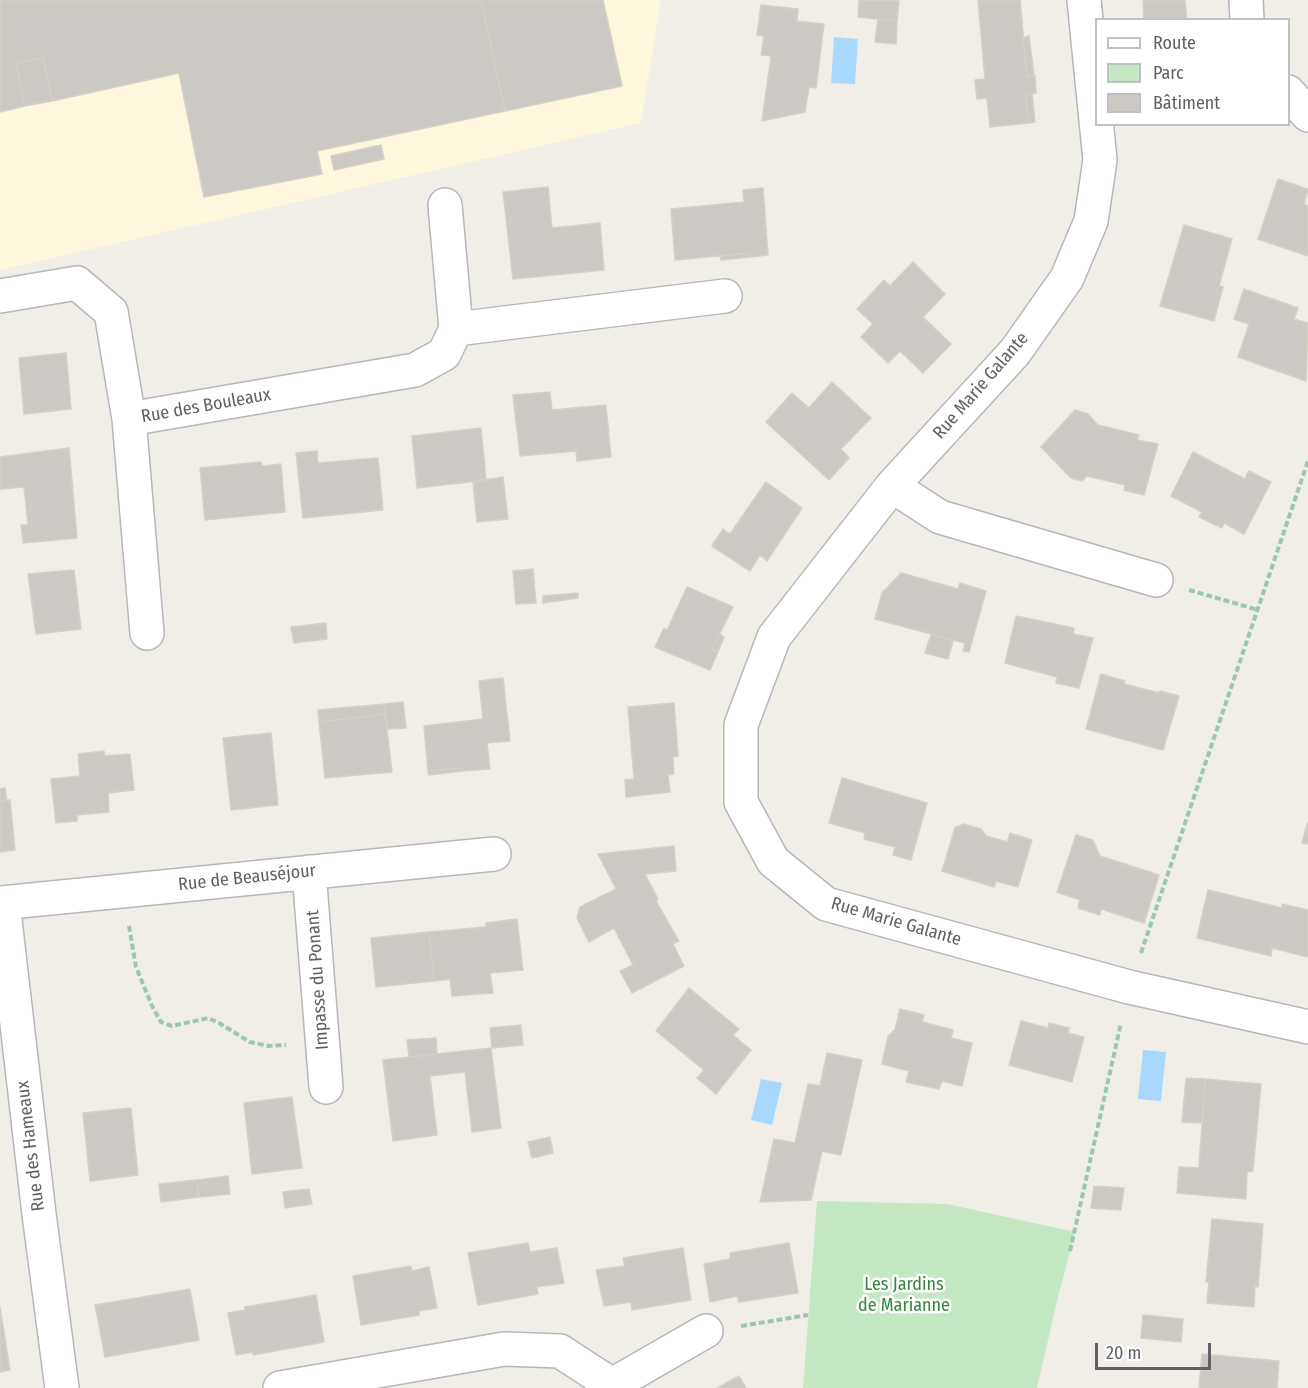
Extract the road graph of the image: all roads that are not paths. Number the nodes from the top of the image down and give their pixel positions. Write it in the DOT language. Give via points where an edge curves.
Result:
graph roads {
  1 [pos="1084,0"];
  2 [pos="1246,0"];
  3 [pos="1247,18"];
  4 [pos="1290,94"];
  5 [pos="1095,110"];
  6 [pos="1308,115"];
  7 [pos="1097,126"];
  8 [pos="445,205"];
  9 [pos="0,296"];
  10 [pos="725,296"];
  11 [pos="456,329"];
  12 [pos="129,419"];
  13 [pos="892,486"];
  14 [pos="1156,580"];
  15 [pos="147,633"];
  16 [pos="494,854"];
  17 [pos="309,872"];
  18 [pos="2,903"];
  19 [pos="1308,1027"];
  20 [pos="326,1088"];
  21 [pos="706,1331"];
  22 [pos="613,1387"];
  23 [pos="62,1388"];
  24 [pos="280,1388"];
  1 -- 5 [label="street, Rue Marie Galante"];
  2 -- 3 [label="street"];
  4 -- 6 [label="street"];
  7 -- 13 [label="street, Rue Marie Galante" via="1100,160 1091,221 1067,278 1015,352"];
  8 -- 11 [label="street"];
  9 -- 12 [label="street, Rue des Bouleaux" via="77,283 111,312"];
  10 -- 11 [label="street"];
  11 -- 12 [label="street, Rue des Bouleaux" via="444,354 415,370"];
  12 -- 15 [label="street"];
  13 -- 14 [label="street" via="940,518"];
  13 -- 19 [label="street, Rue Marie Galante" via="774,637 741,725 741,802 773,861 826,904 1130,987"];
  16 -- 17 [label="street, Rue de Beauséjour"];
  17 -- 18 [label="street, Rue de Beauséjour"];
  17 -- 20 [label="street, Impasse du Ponant"];
  18 -- 23 [label="street, Rue des Hameaux"];
  21 -- 22 [label="street"];
  22 -- 24 [label="street" via="560,1351 504,1349"];
}
